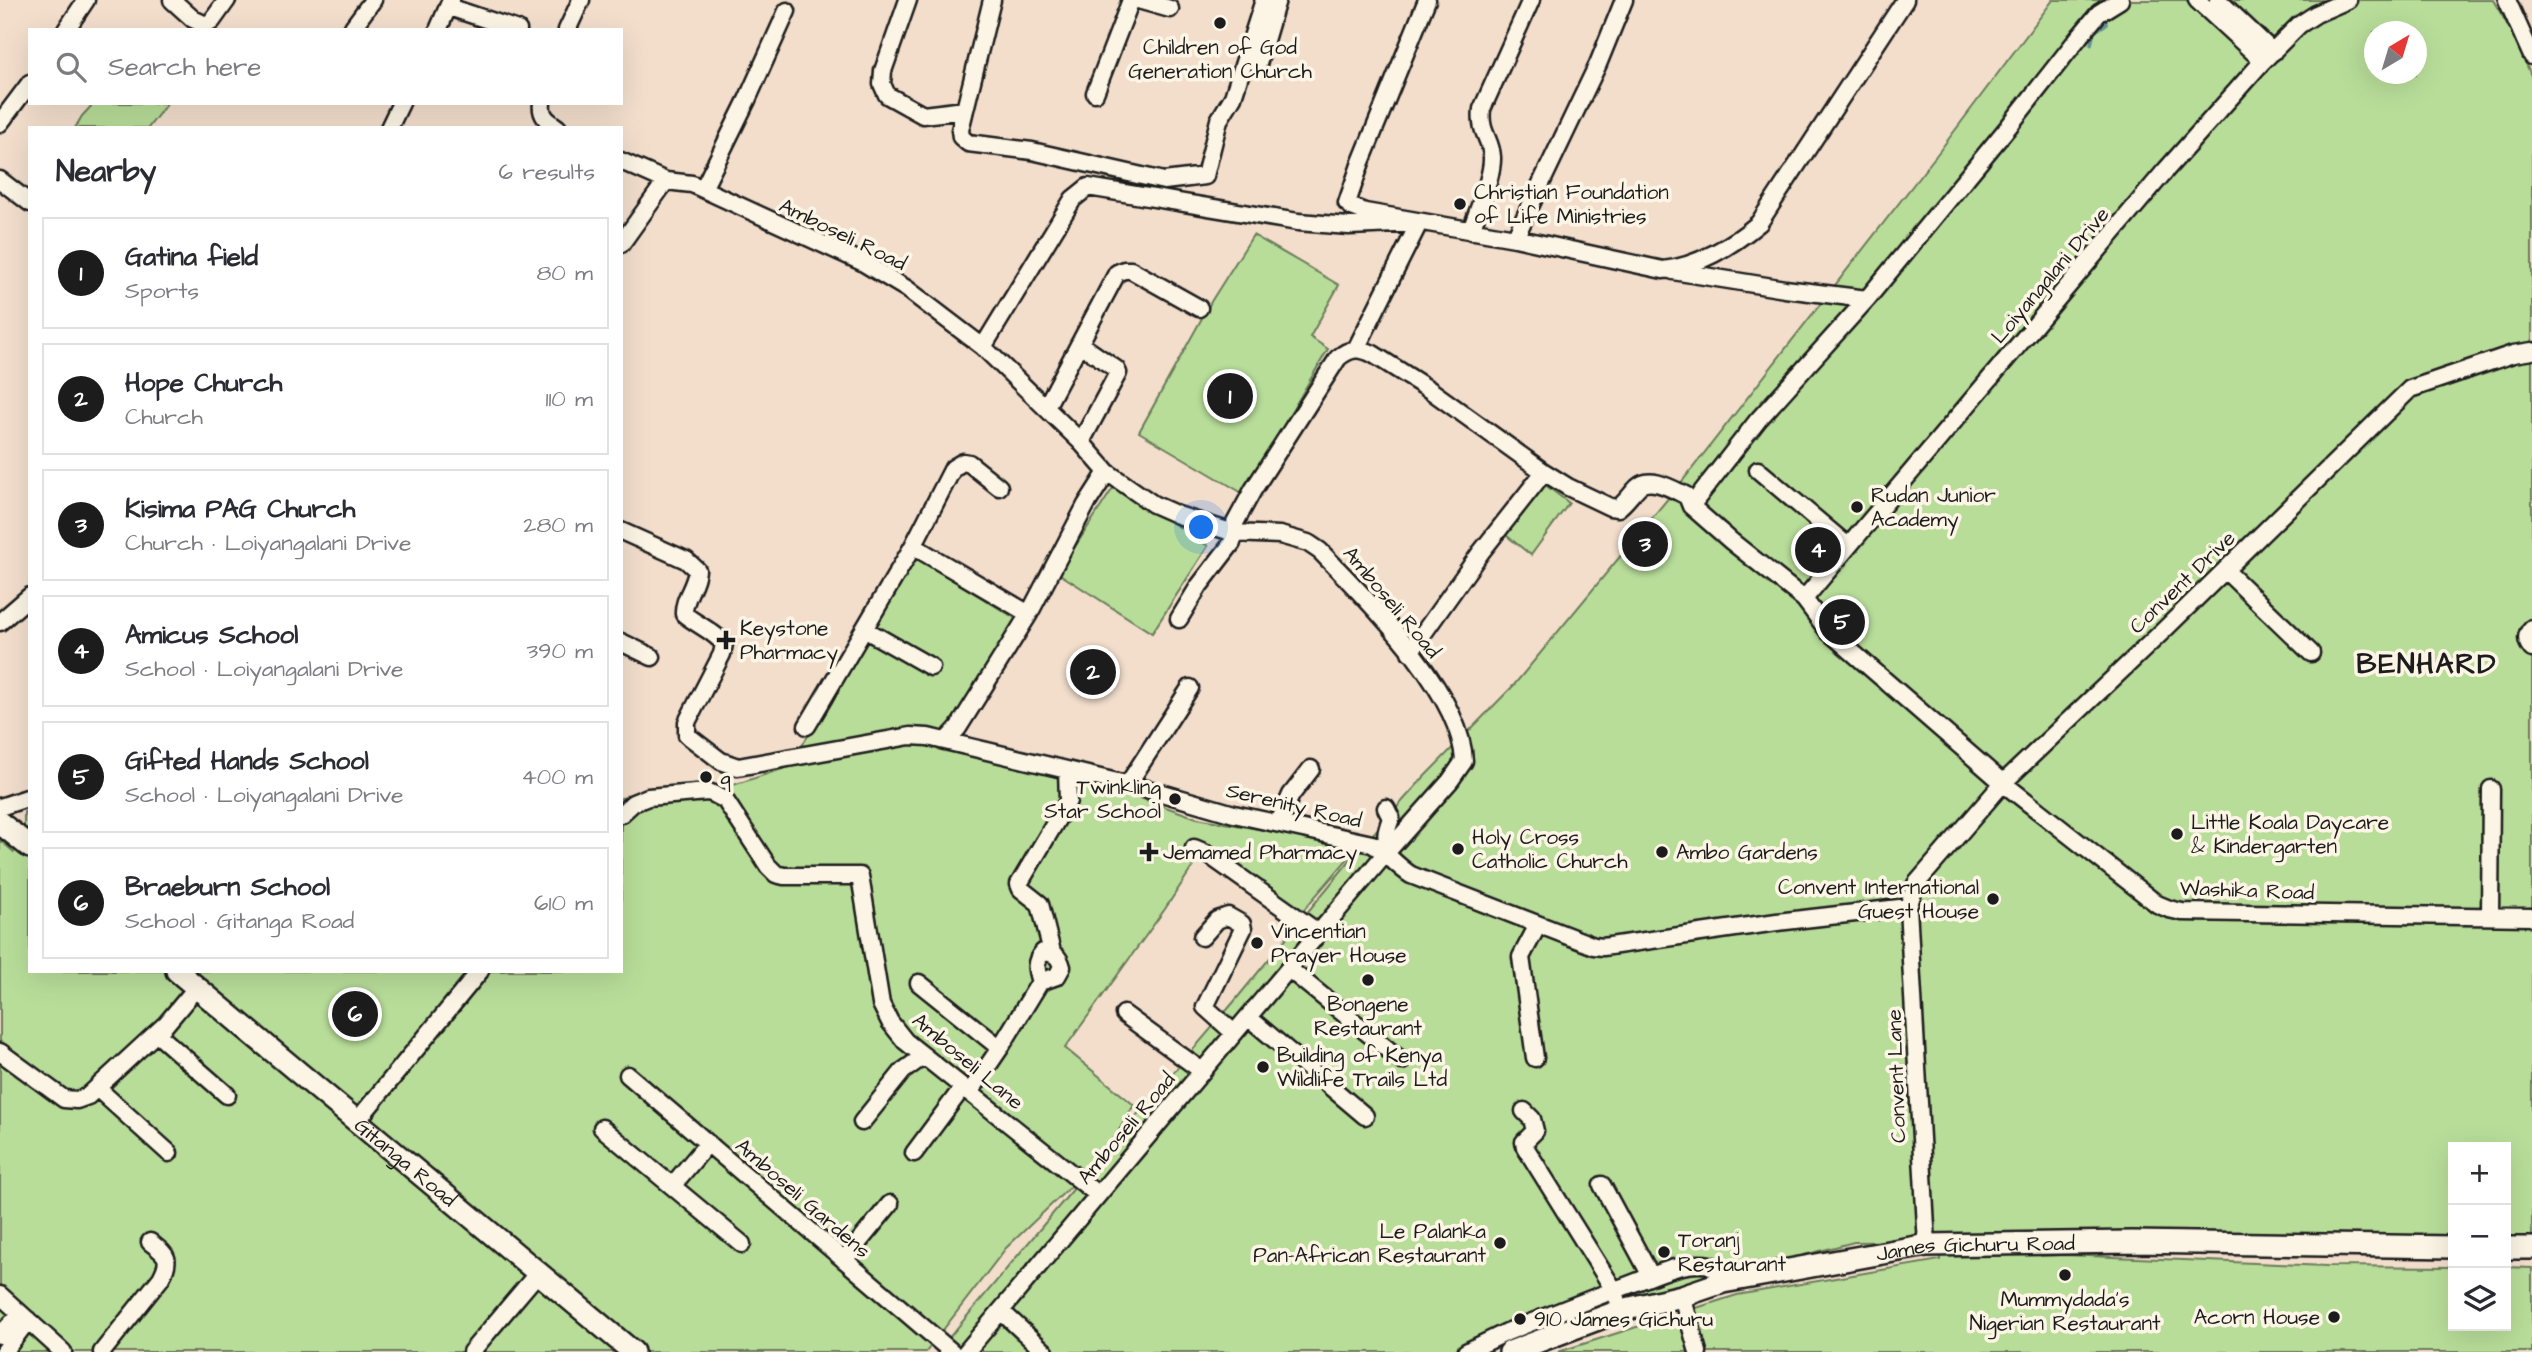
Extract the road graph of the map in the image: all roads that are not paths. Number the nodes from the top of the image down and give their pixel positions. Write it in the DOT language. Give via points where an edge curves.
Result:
graph roads {
  1 [pos="86,0"];
  2 [pos="172,0"];
  3 [pos="227,0"];
  4 [pos="373,0"];
  5 [pos="581,0"];
  6 [pos="908,0"];
  7 [pos="992,0"];
  8 [pos="1131,0"];
  9 [pos="1138,0"];
  10 [pos="1264,0"];
  11 [pos="1277,0"];
  12 [pos="1427,0"];
  13 [pos="1531,0"];
  14 [pos="1624,0"];
  15 [pos="1905,0"];
  16 [pos="2120,0"];
  17 [pos="2197,0"];
  18 [pos="2218,0"];
  19 [pos="2348,0"];
  20 [pos="2507,0"];
  21 [pos="450,3"];
  22 [pos="1170,9"];
  23 [pos="787,11"];
  24 [pos="353,27"];
  25 [pos="67,28"];
  26 [pos="439,28"];
  27 [pos="513,28"];
  28 [pos="569,28"];
  29 [pos="2268,56"];
  30 [pos="2532,56"];
  31 [pos="1258,64"];
  32 [pos="28,86"];
  33 [pos="1095,93"];
  34 [pos="400,105"];
  35 [pos="542,105"];
  36 [pos="965,110"];
  37 [pos="0,123"];
  38 [pos="390,126"];
  39 [pos="555,126"];
  40 [pos="623,162"];
  41 [pos="0,180"];
  42 [pos="666,181"];
  43 [pos="703,189"];
  44 [pos="28,201"];
  45 [pos="1419,223"];
  46 [pos="1471,231"];
  47 [pos="1515,238"];
  48 [pos="623,241"];
  49 [pos="1663,270"];
  50 [pos="1867,299"];
  51 [pos="1199,308"];
  52 [pos="1080,344"];
  53 [pos="983,347"];
  54 [pos="1356,349"];
  55 [pos="2532,351"];
  56 [pos="1046,407"];
  57 [pos="1081,442"];
  58 [pos="1758,470"];
  59 [pos="1107,472"];
  60 [pos="1544,472"];
  61 [pos="999,487"];
  62 [pos="1691,506"];
  63 [pos="623,532"];
  64 [pos="1234,533"];
  65 [pos="913,546"];
  66 [pos="1848,546"];
  67 [pos="2225,570"];
  68 [pos="28,598"];
  69 [pos="1804,599"];
  70 [pos="1029,614"];
  71 [pos="1179,619"];
  72 [pos="0,622"];
  73 [pos="2532,628"];
  74 [pos="864,629"];
  75 [pos="623,643"];
  76 [pos="2532,649"];
  77 [pos="1410,652"];
  78 [pos="2311,653"];
  79 [pos="652,657"];
  80 [pos="931,667"];
  81 [pos="1190,688"];
  82 [pos="807,726"];
  83 [pos="947,740"];
  84 [pos="1311,769"];
  85 [pos="1067,770"];
  86 [pos="2003,783"];
  87 [pos="1128,785"];
  88 [pos="2491,789"];
  89 [pos="28,798"];
  90 [pos="0,807"];
  91 [pos="1386,808"];
  92 [pos="623,812"];
  93 [pos="1279,822"];
  94 [pos="0,823"];
  95 [pos="28,845"];
  96 [pos="1194,848"];
  97 [pos="1388,850"];
  98 [pos="1908,906"];
  99 [pos="2490,916"];
  100 [pos="2532,916"];
  101 [pos="1538,925"];
  102 [pos="1319,933"];
  103 [pos="1202,937"];
  104 [pos="1289,969"];
  105 [pos="179,973"];
  106 [pos="478,973"];
  107 [pos="919,984"];
  108 [pos="196,988"];
  109 [pos="1124,1014"];
  110 [pos="1248,1017"];
  111 [pos="156,1033"];
  112 [pos="1234,1033"];
  113 [pos="1000,1048"];
  114 [pos="0,1052"];
  115 [pos="924,1056"];
  116 [pos="1535,1058"];
  117 [pos="1402,1061"];
  118 [pos="1202,1071"];
  119 [pos="628,1075"];
  120 [pos="97,1087"];
  121 [pos="966,1090"];
  122 [pos="227,1095"];
  123 [pos="1524,1111"];
  124 [pos="1365,1116"];
  125 [pos="357,1121"];
  126 [pos="862,1122"];
  127 [pos="602,1128"];
  128 [pos="708,1143"];
  129 [pos="169,1153"];
  130 [pos="914,1153"];
  131 [pos="1602,1185"];
  132 [pos="672,1186"];
  133 [pos="1097,1194"];
  134 [pos="890,1203"];
  135 [pos="150,1242"];
  136 [pos="742,1244"];
  137 [pos="1927,1245"];
  138 [pos="2448,1247"];
  139 [pos="2511,1248"];
  140 [pos="2532,1248"];
  141 [pos="844,1260"];
  142 [pos="537,1274"];
  143 [pos="1651,1276"];
  144 [pos="1723,1282"];
  145 [pos="0,1295"];
  146 [pos="1682,1296"];
  147 [pos="1618,1300"];
  148 [pos="1001,1311"];
  149 [pos="25,1317"];
  150 [pos="0,1335"];
  151 [pos="1485,1348"];
  152 [pos="4,1352"];
  153 [pos="63,1352"];
  154 [pos="102,1352"];
  155 [pos="471,1352"];
  156 [pos="633,1352"];
  157 [pos="952,1352"];
  158 [pos="966,1352"];
  159 [pos="1045,1352"];
  160 [pos="1466,1352"];
  161 [pos="1510,1352"];
  162 [pos="1698,1352"];
  1 -- 25 [label="street"];
  2 -- 3 [label="street" via="206,25"];
  4 -- 24 [label="street"];
  5 -- 28 [label="street"];
  6 -- 36 [label="street" via="883,71 887,95 923,115"];
  7 -- 36 [label="street"];
  8 -- 33 [label="street"];
  9 -- 22 [label="street"];
  10 -- 36 [label="street" via="1233,97 1219,120 1205,176 1164,181 1032,151 968,143 960,130"];
  11 -- 31 [label="street"];
  12 -- 45 [label="street" via="1348,203 1365,212"];
  13 -- 46 [label="street" via="1482,109 1481,126 1492,157 1491,169"];
  14 -- 47 [label="street"];
  15 -- 49 [label="street" via="1759,223 1719,250"];
  16 -- 50 [label="street" via="2099,13"];
  17 -- 29 [label="street"];
  18 -- 29 [label="street"];
  19 -- 29 [label="street, Loiyangalani Drive" via="2299,25"];
  20 -- 30 [label="street"];
  21 -- 26 [label="street"];
  21 -- 27 [label="street"];
  23 -- 43 [label="street"];
  29 -- 66 [label="street, Loiyangalani Drive"];
  32 -- 37 [label="street"];
  34 -- 38 [label="street"];
  35 -- 39 [label="street" via="546,120"];
  40 -- 42 [label="street, Amboseli Road"];
  41 -- 44 [label="street"];
  42 -- 43 [label="street, Amboseli Road"];
  42 -- 48 [label="street"];
  43 -- 53 [label="street, Amboseli Road" via="862,262 907,289"];
  45 -- 46 [label="street"];
  45 -- 53 [label="street" via="1349,226 1298,222 1088,187 1073,199"];
  45 -- 54 [label="street"];
  46 -- 47 [label="street"];
  47 -- 49 [label="street"];
  49 -- 50 [label="street"];
  50 -- 62 [label="street" via="1758,420"];
  51 -- 52 [label="street" via="1124,270 1117,274"];
  52 -- 56 [label="street"];
  52 -- 57 [label="street" via="1118,373"];
  53 -- 56 [label="street, Amboseli Road"];
  54 -- 60 [label="street" via="1373,354 1420,383"];
  54 -- 64 [label="street" via="1338,358 1253,490"];
  55 -- 67 [label="street, Convent Drive" via="2410,389"];
  56 -- 57 [label="street, Amboseli Road"];
  57 -- 59 [label="street, Amboseli Road"];
  58 -- 66 [label="street"];
  59 -- 64 [label="street, Amboseli Road" via="1153,504"];
  59 -- 70 [label="street"];
  60 -- 62 [label="street" via="1610,507 1618,508 1646,482 1688,496"];
  60 -- 77 [label="street"];
  61 -- 65 [label="street" via="969,463 958,464"];
  62 -- 69 [label="street"];
  63 -- 83 [label="street, Serenity Road" via="686,560 697,570 683,605 684,614 724,644 687,722 687,735 721,761 738,767 909,737"];
  64 -- 71 [label="street" via="1232,543"];
  64 -- 77 [label="street, Amboseli Road" via="1280,535 1320,551"];
  65 -- 70 [label="street"];
  65 -- 74 [label="street"];
  66 -- 69 [label="street, Loiyangalani Drive"];
  67 -- 78 [label="street"];
  67 -- 86 [label="street, Convent Drive"];
  68 -- 72 [label="street"];
  69 -- 86 [label="street" via="1828,631"];
  70 -- 83 [label="street"];
  73 -- 76 [label="street" via="2527,637"];
  74 -- 80 [label="street"];
  74 -- 82 [label="street"];
  75 -- 79 [label="street"];
  77 -- 97 [label="street, Amboseli Road" via="1448,704 1460,731 1464,761"];
  81 -- 87 [label="street"];
  83 -- 85 [label="street, Serenity Road"];
  84 -- 93 [label="street" via="1291,795"];
  85 -- 87 [label="street, Serenity Road"];
  85 -- 113 [label="street" via="1068,801 1019,884 1041,904 1052,952 1043,952 1037,959 1040,982"];
  86 -- 98 [label="street, Convent Drive" via="1916,884"];
  86 -- 99 [label="street, Washika Road" via="2169,909"];
  87 -- 93 [label="street, Serenity Road"];
  88 -- 99 [label="street"];
  89 -- 90 [label="street"];
  91 -- 97 [label="street" via="1391,818"];
  92 -- 115 [label="street, Amboseli Lane" via="648,797 708,792 725,800 776,874 860,876 881,1004 905,1041"];
  93 -- 97 [label="street, Serenity Road"];
  94 -- 95 [label="main road"];
  96 -- 102 [label="street"];
  97 -- 101 [label="street, Serenity Road" via="1398,867 1411,875"];
  97 -- 102 [label="street, Amboseli Road"];
  98 -- 101 [label="street, Serenity Road" via="1603,947"];
  98 -- 137 [label="street, Convent Lane"];
  99 -- 100 [label="street, Washika Road"];
  101 -- 116 [label="street" via="1521,957"];
  102 -- 104 [label="street, Amboseli Road"];
  103 -- 112 [label="street" via="1217,920 1228,916 1242,924 1205,1007"];
  104 -- 110 [label="street, Amboseli Road"];
  104 -- 117 [label="street"];
  105 -- 108 [label="main road, Gitanga Road"];
  106 -- 125 [label="street"];
  107 -- 113 [label="street"];
  108 -- 111 [label="street"];
  108 -- 125 [label="main road, Gitanga Road"];
  109 -- 118 [label="street"];
  110 -- 112 [label="street, Amboseli Road"];
  110 -- 124 [label="street"];
  111 -- 120 [label="street"];
  111 -- 122 [label="street"];
  112 -- 118 [label="street, Amboseli Road"];
  113 -- 121 [label="street"];
  114 -- 120 [label="street" via="64,1100 88,1096"];
  115 -- 121 [label="street, Amboseli Lane"];
  115 -- 126 [label="street" via="903,1071"];
  118 -- 133 [label="street, Amboseli Road"];
  119 -- 128 [label="street, Amboseli Gardens"];
  120 -- 129 [label="street"];
  121 -- 130 [label="street"];
  121 -- 133 [label="street, Amboseli Lane"];
  123 -- 147 [label="street" via="1535,1131 1525,1147"];
  125 -- 142 [label="main road, Gitanga Road"];
  127 -- 132 [label="street"];
  128 -- 132 [label="street"];
  128 -- 141 [label="street, Amboseli Gardens"];
  131 -- 143 [label="street"];
  132 -- 136 [label="street"];
  133 -- 148 [label="street, Amboseli Road"];
  134 -- 141 [label="street"];
  135 -- 154 [label="street" via="166,1255 166,1268"];
  137 -- 138 [label="main road, James Gichuru Road" via="2132,1242"];
  137 -- 144 [label="main road, James Gichuru Road"];
  139 -- 140 [label="main road"];
  141 -- 157 [label="street, Amboseli Gardens"];
  142 -- 155 [label="street"];
  142 -- 156 [label="main road, Gitanga Road"];
  143 -- 144 [label="street" via="1706,1264"];
  143 -- 147 [label="street"];
  144 -- 146 [label="main road, James Gichuru Road"];
  145 -- 149 [label="street"];
  146 -- 147 [label="main road, James Gichuru Road"];
  146 -- 162 [label="street"];
  147 -- 151 [label="street"];
  147 -- 161 [label="main road, James Gichuru Road"];
  148 -- 158 [label="street, Amboseli Road"];
  148 -- 159 [label="street"];
  149 -- 150 [label="street"];
  149 -- 152 [label="street"];
  149 -- 153 [label="street"];
  151 -- 160 [label="street"];
}
